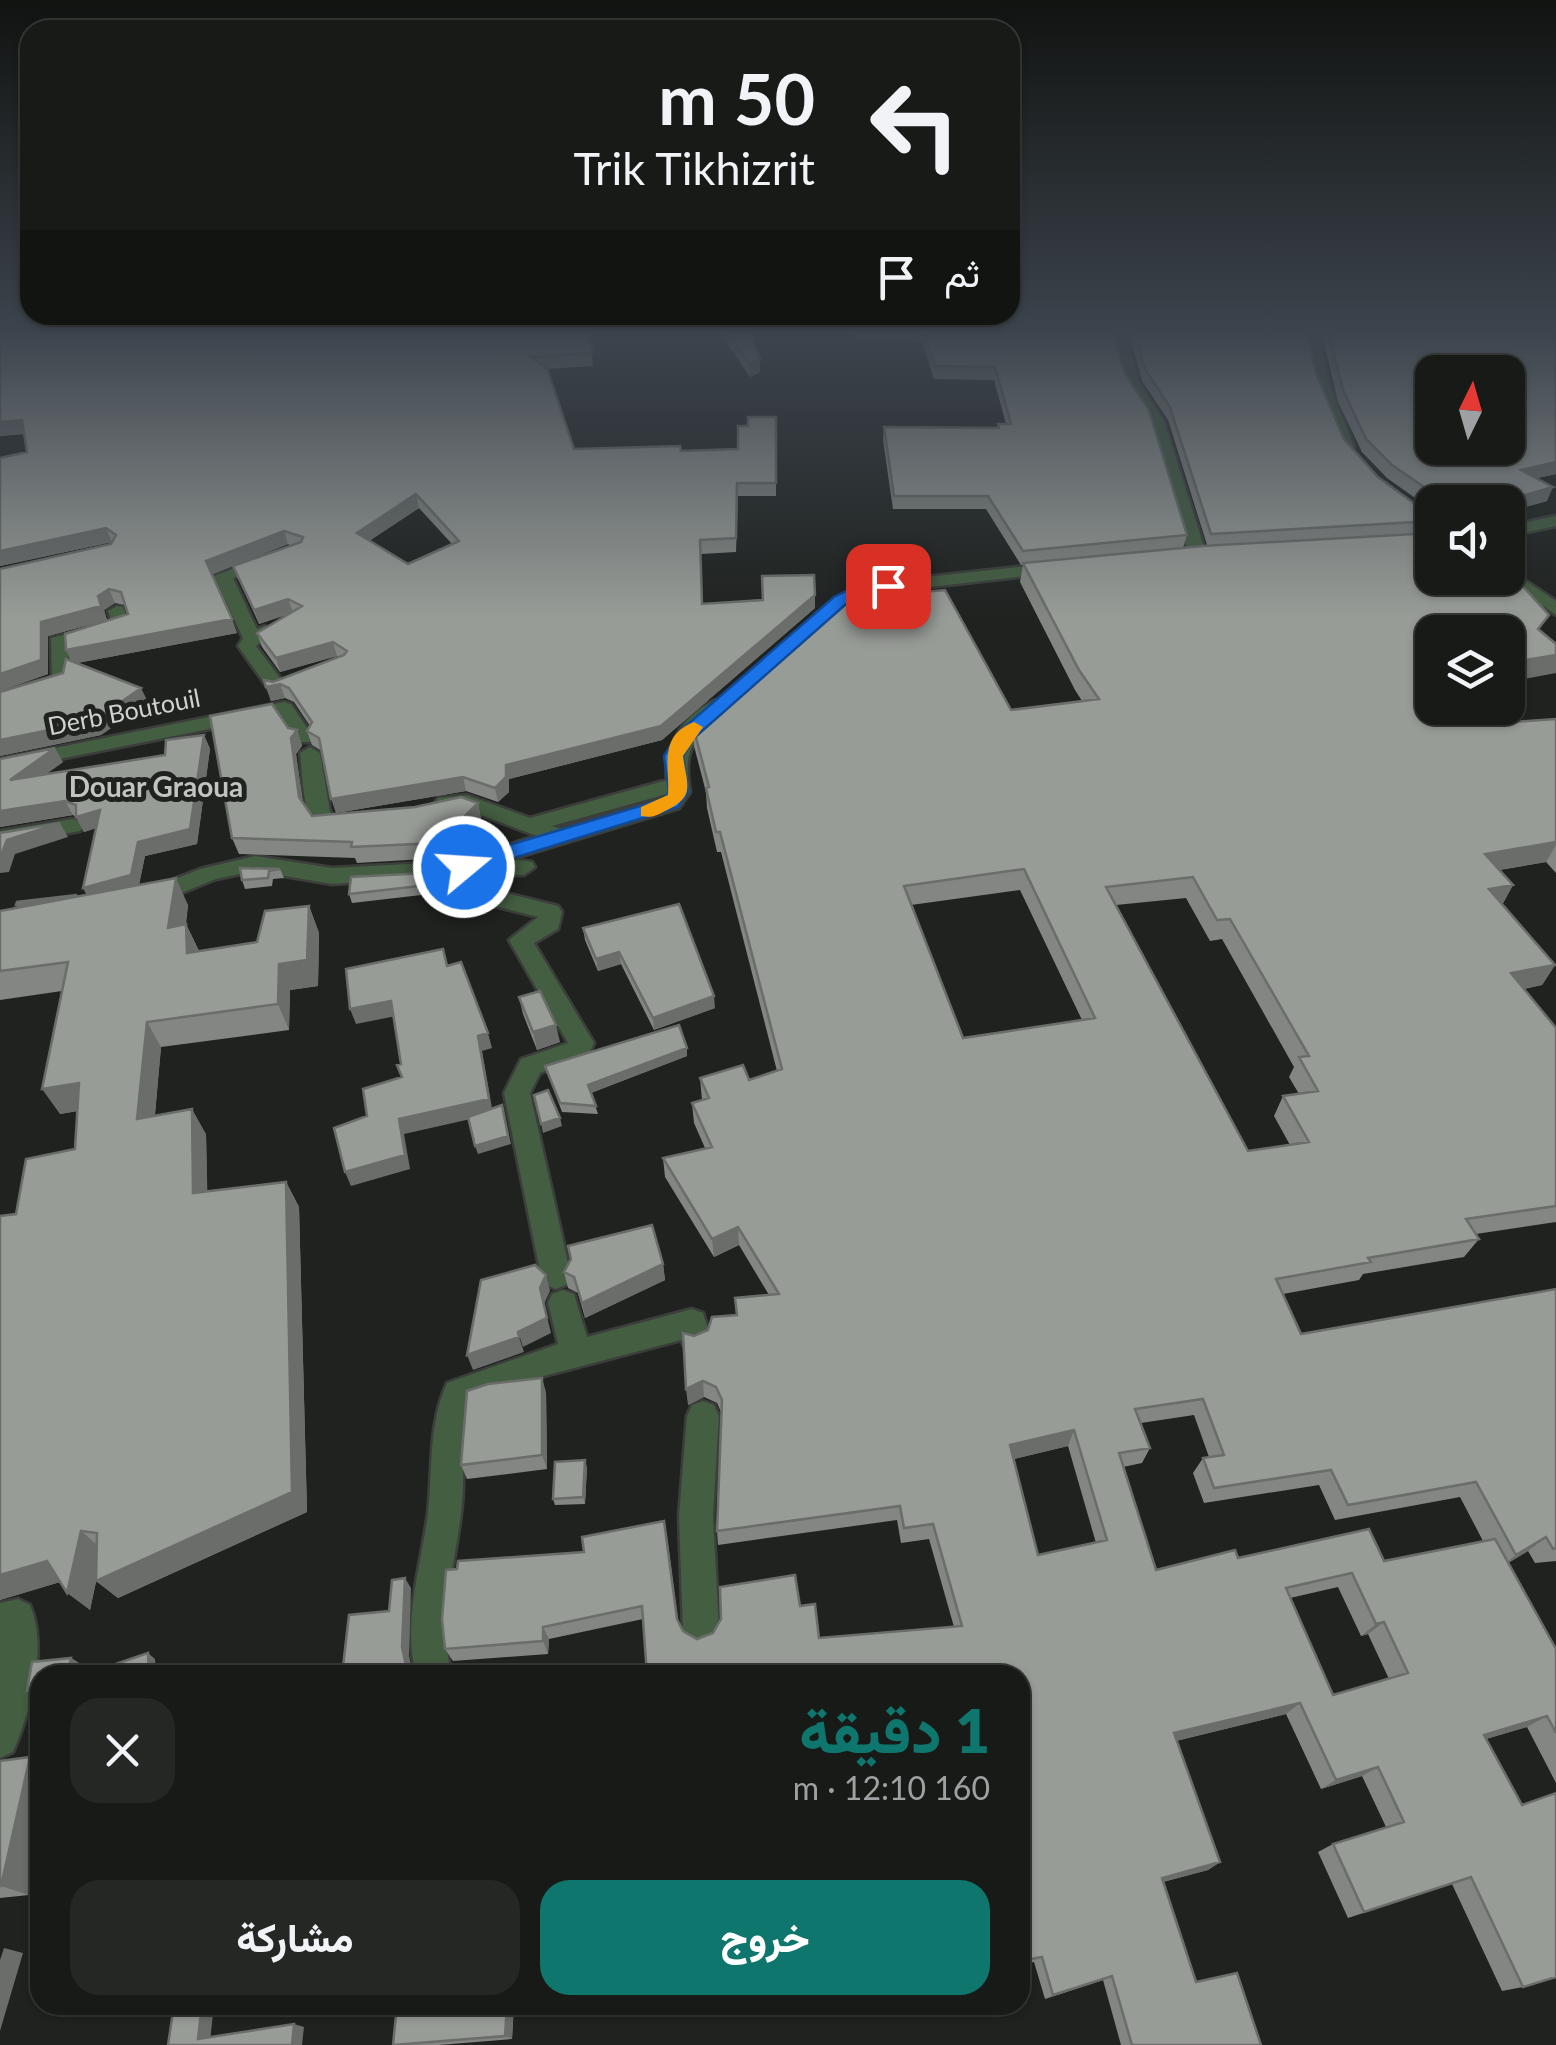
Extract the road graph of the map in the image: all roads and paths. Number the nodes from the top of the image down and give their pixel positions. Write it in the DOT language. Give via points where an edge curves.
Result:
graph roads {
  1 [pos="1160,426"];
  2 [pos="1338,426"];
  3 [pos="1356,461"];
  4 [pos="1556,521"];
  5 [pos="1525,527"];
  6 [pos="1198,556"];
  7 [pos="279,557"];
  8 [pos="1085,565"];
  9 [pos="1525,587"];
  10 [pos="1556,610"];
  11 [pos="117,611"];
  12 [pos="813,623"];
  13 [pos="280,626"];
  14 [pos="252,638"];
  15 [pos="282,692"];
  16 [pos="731,694"];
  17 [pos="0,698"];
  18 [pos="0,765"];
  19 [pos="677,784"];
  20 [pos="423,812"];
  21 [pos="377,815"];
  22 [pos="72,826"];
  23 [pos="529,826"];
  24 [pos="561,837"];
  25 [pos="0,838"];
  26 [pos="494,866"];
  27 [pos="524,866"];
  28 [pos="124,908"];
  29 [pos="694,1336"];
  30 [pos="576,1354"];
  31 [pos="703,1416"];
  32 [pos="0,1621"];
  33 [pos="701,1630"];
  34 [pos="429,1665"];
  35 [pos="0,1739"];
  1 -- 6 [label="street"];
  2 -- 3 [label="street"];
  4 -- 5 [label="street"];
  7 -- 14 [label="street" via="223,576"];
  8 -- 12 [label="street" via="862,589"];
  9 -- 10 [label="street"];
  11 -- 17 [label="street" via="122,626 58,642 62,680"];
  13 -- 14 [label="street"];
  14 -- 15 [label="street" via="248,649"];
  15 -- 18 [label="street, Derb Boutouil"];
  15 -- 21 [label="street" via="307,746 319,812 329,824"];
  16 -- 19 [label="street" via="680,741"];
  19 -- 23 [label="street"];
  19 -- 24 [label="street" via="676,798 664,807"];
  20 -- 23 [label="street" via="467,802"];
  22 -- 25 [label="street"];
  23 -- 24 [label="street"];
  24 -- 26 [label="street" via="503,854"];
  26 -- 27 [label="street"];
  26 -- 28 [label="street" via="324,876 243,865"];
  26 -- 30 [label="street" via="495,898 550,912 550,923 521,940 581,1043 530,1066 517,1093"];
  29 -- 30 [label="street" via="692,1323"];
  30 -- 34 [label="street" via="458,1393 449,1414"];
  31 -- 33 [label="street" via="696,1516"];
  32 -- 35 [label="street" via="18,1617 20,1660"];
}
